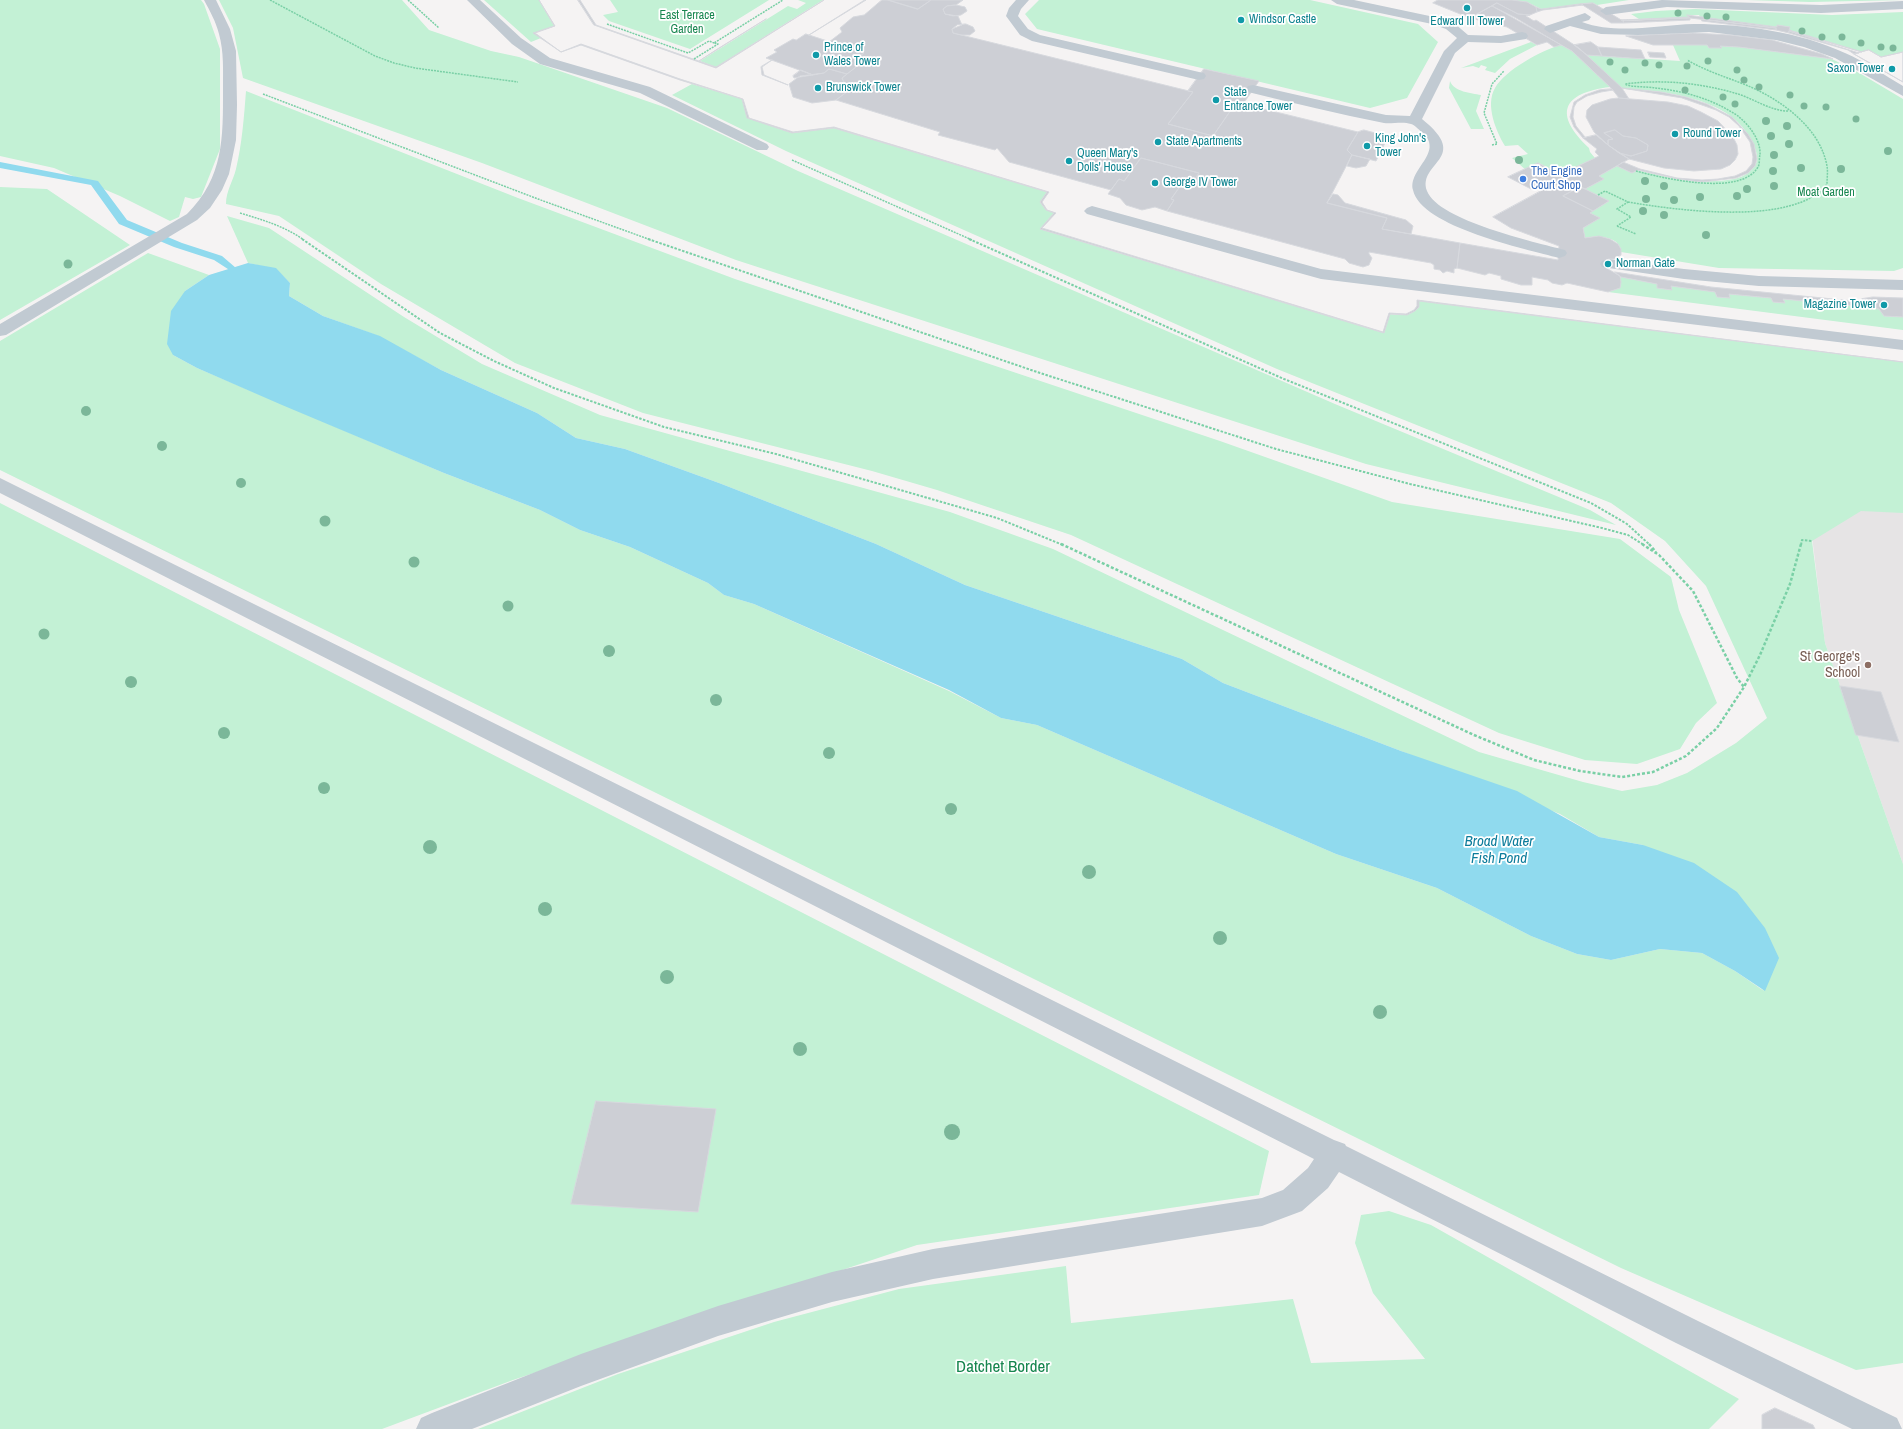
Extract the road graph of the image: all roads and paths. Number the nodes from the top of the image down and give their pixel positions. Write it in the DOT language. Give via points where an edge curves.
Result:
graph roads {
  1 [pos="210,0"];
  2 [pos="270,0"];
  3 [pos="408,0"];
  4 [pos="473,0"];
  5 [pos="783,0"];
  6 [pos="1023,0"];
  7 [pos="1337,0"];
  8 [pos="1903,6"];
  9 [pos="1570,22"];
  10 [pos="607,24"];
  11 [pos="439,28"];
  12 [pos="1550,29"];
  13 [pos="1522,36"];
  14 [pos="1465,38"];
  15 [pos="714,43"];
  16 [pos="1684,55"];
  17 [pos="694,59"];
  18 [pos="1506,70"];
  19 [pos="1199,76"];
  20 [pos="519,82"];
  21 [pos="230,85"];
  22 [pos="1253,89"];
  23 [pos="1903,92"];
  24 [pos="1788,111"];
  25 [pos="1415,120"];
  26 [pos="1492,145"];
  27 [pos="762,147"];
  28 [pos="1636,171"];
  29 [pos="1598,195"];
  30 [pos="1628,202"];
  31 [pos="203,208"];
  32 [pos="1092,212"];
  33 [pos="1617,226"];
  34 [pos="1559,253"];
  35 [pos="1608,264"];
  36 [pos="1903,285"];
  37 [pos="0,332"];
  38 [pos="1903,346"];
  39 [pos="0,485"];
  40 [pos="1812,541"];
  41 [pos="1659,555"];
  42 [pos="1744,687"];
  43 [pos="1335,1154"];
  44 [pos="432,1429"];
  45 [pos="1886,1429"];
  1 -- 21 [label="lane" via="227,39 231,61"];
  2 -- 20 [label="path" via="375,56 394,63"];
  3 -- 11 [label="path"];
  4 -- 27 [label="lane" via="533,55 545,61 645,90"];
  5 -- 15 [label="path"];
  6 -- 19 [label="lane" via="1015,8 1012,16 1024,32 1036,38"];
  7 -- 14 [label="lane" via="1435,21 1450,26"];
  8 -- 9 [label="lane" via="1821,9 1688,3 1642,5 1601,12"];
  9 -- 12 [label="lane"];
  9 -- 23 [label="lane" via="1605,31 1708,28 1782,38 1840,56"];
  10 -- 15 [label="path" via="688,53 709,41"];
  13 -- 14 [label="lane" via="1509,40"];
  14 -- 25 [label="lane" via="1450,51"];
  15 -- 17 [label="path" via="718,44"];
  16 -- 24 [label="path" via="1690,62 1771,97"];
  18 -- 26 [label="path" via="1492,84 1484,113 1497,144"];
  21 -- 31 [label="lane" via="231,122 227,158 213,194"];
  21 -- 41 [label="path" via="274,98 659,243 1037,372 1276,449 1410,484 1628,535"];
  22 -- 25 [label="lane" via="1386,119"];
  24 -- 28 [label="path" via="1780,112 1759,101 1688,84 1643,81 1625,84 1694,96 1734,113 1746,123 1755,136 1762,159 1758,169 1748,177 1709,184 1659,178"];
  24 -- 30 [label="path" via="1811,132 1825,156 1828,166 1827,184 1818,194 1782,207 1746,211 1692,211"];
  25 -- 34 [label="lane" via="1425,127 1437,144 1434,160 1425,169 1420,180 1420,190 1435,210 1475,229"];
  27 -- 41 [label="path" via="1284,379 1591,503 1618,516 1640,532"];
  29 -- 30 [label="path" via="1605,191"];
  30 -- 33 [label="path" via="1616,209 1631,217"];
  31 -- 37 [label="lane"];
  31 -- 42 [label="path" via="249,214 292,232 440,332 494,361 554,388 664,427 776,454 997,518 1135,578 1474,736 1534,760 1580,771 1622,777 1653,772 1686,756 1717,728"];
  32 -- 38 [label="lane" via="1322,274"];
  35 -- 36 [label="lane" via="1759,281"];
  39 -- 43 [label="lane"];
  40 -- 42 [label="path" via="1802,540 1790,584"];
  41 -- 42 [label="path" via="1693,591"];
  43 -- 44 [label="lane" via="1318,1178 1292,1201 1262,1212 933,1264 832,1287 718,1321 581,1370"];
  43 -- 45 [label="lane" via="1687,1332"];
}
